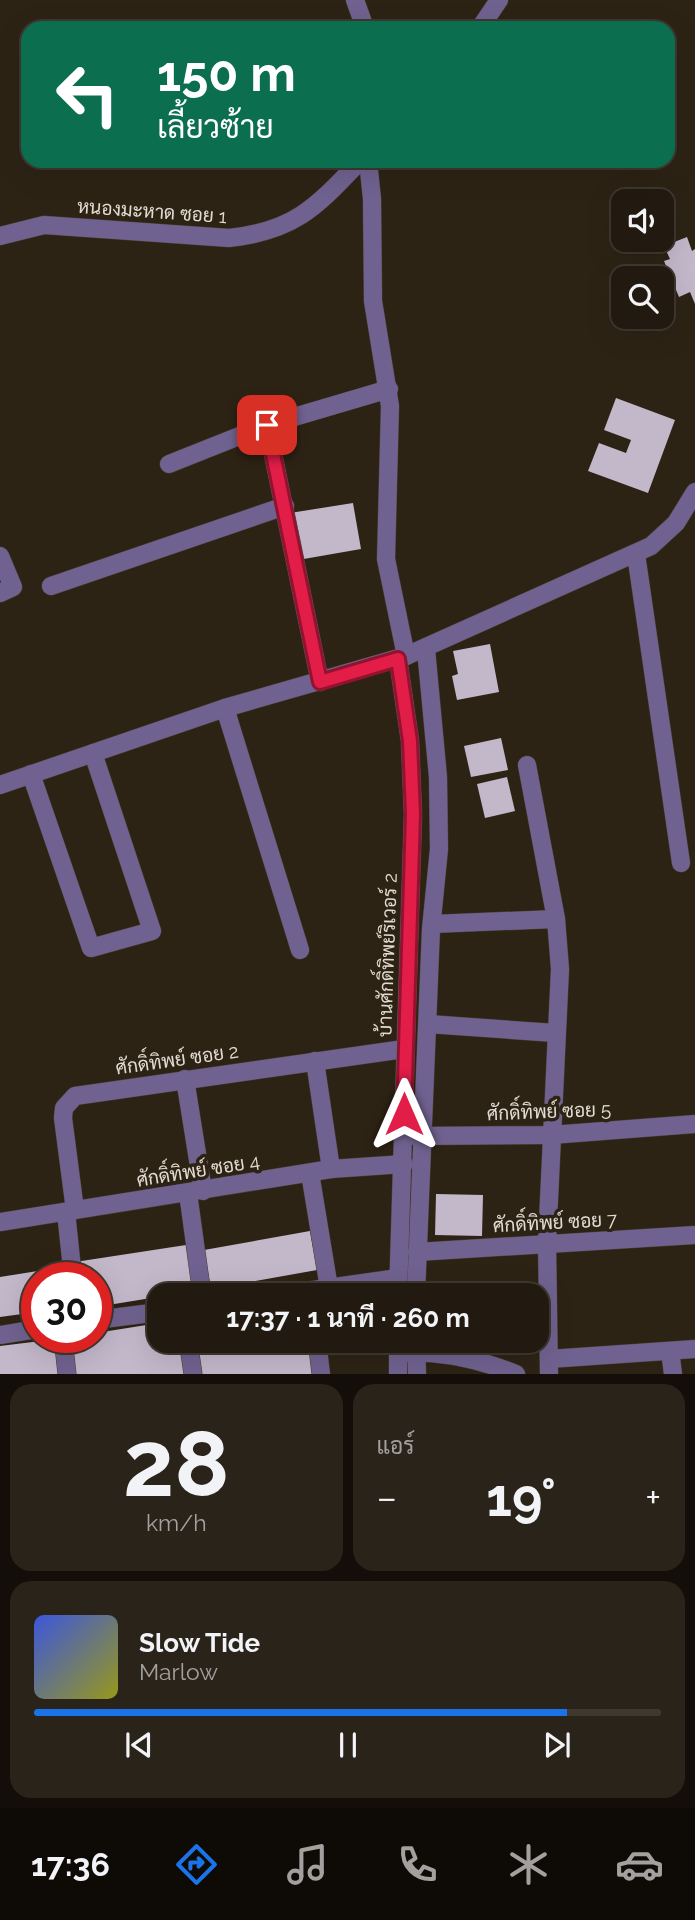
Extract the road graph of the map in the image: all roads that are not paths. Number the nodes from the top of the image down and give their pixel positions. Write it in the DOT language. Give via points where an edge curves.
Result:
graph roads {
  1 [pos="355,0"];
  2 [pos="499,0"];
  3 [pos="362,21"];
  4 [pos="485,21"];
  5 [pos="353,168"];
  6 [pos="369,168"];
  7 [pos="0,236"];
  8 [pos="389,388"];
  9 [pos="267,425"];
  10 [pos="169,464"];
  11 [pos="695,492"];
  12 [pos="285,506"];
  13 [pos="636,554"];
  14 [pos="0,556"];
  15 [pos="51,586"];
  16 [pos="0,593"];
  17 [pos="426,649"];
  18 [pos="402,658"];
  19 [pos="320,682"];
  20 [pos="225,708"];
  21 [pos="93,753"];
  22 [pos="527,765"];
  23 [pos="31,774"];
  24 [pos="0,785"];
  25 [pos="681,863"];
  26 [pos="556,919"];
  27 [pos="432,924"];
  28 [pos="300,950"];
  29 [pos="407,967"];
  30 [pos="430,970"];
  31 [pos="428,1024"];
  32 [pos="555,1033"];
  33 [pos="404,1049"];
  34 [pos="315,1061"];
  35 [pos="185,1079"];
  36 [pos="695,1124"];
  37 [pos="424,1135"];
  38 [pos="551,1135"];
  39 [pos="404,1136"];
  40 [pos="404,1164"];
  41 [pos="331,1169"];
  42 [pos="310,1173"];
  43 [pos="195,1192"];
  44 [pos="70,1211"];
  45 [pos="0,1222"];
  46 [pos="695,1235"];
  47 [pos="547,1242"];
  48 [pos="417,1252"];
  49 [pos="72,1262"];
  50 [pos="201,1283"];
  51 [pos="328,1283"];
  52 [pos="398,1283"];
  53 [pos="416,1283"];
  54 [pos="147,1314"];
  55 [pos="112,1318"];
  56 [pos="21,1332"];
  57 [pos="0,1335"];
  58 [pos="695,1349"];
  59 [pos="670,1351"];
  60 [pos="65,1353"];
  61 [pos="190,1353"];
  62 [pos="319,1353"];
  63 [pos="405,1353"];
  64 [pos="410,1353"];
  65 [pos="440,1353"];
  66 [pos="549,1367"];
  67 [pos="67,1374"];
  68 [pos="193,1374"];
  69 [pos="321,1374"];
  70 [pos="398,1374"];
  71 [pos="417,1374"];
  72 [pos="516,1374"];
  73 [pos="673,1374"];
  1 -- 3 [label="street"];
  2 -- 4 [label="street"];
  5 -- 7 [label="street, หนองมะหาด ซอย 1" via="299,217 253,236 44,225"];
  6 -- 8 [label="street, บ้านศักดิ์ทิพย์ริเวอร์ 2" via="373,301"];
  8 -- 9 [label="street"];
  8 -- 18 [label="street, บ้านศักดิ์ทิพย์ริเวอร์ 2" via="386,559"];
  9 -- 10 [label="street"];
  9 -- 12 [label="street"];
  11 -- 13 [label="street" via="665,536"];
  12 -- 15 [label="street"];
  12 -- 19 [label="street"];
  13 -- 17 [label="street"];
  13 -- 25 [label="street"];
  14 -- 16 [label="street" via="13,587"];
  17 -- 18 [label="street"];
  17 -- 27 [label="street" via="438,777 439,849"];
  18 -- 19 [label="street"];
  18 -- 29 [label="street, บ้านศักดิ์ทิพย์ริเวอร์ 2" via="413,814"];
  19 -- 20 [label="street"];
  20 -- 21 [label="street"];
  20 -- 28 [label="street"];
  21 -- 23 [label="street"];
  21 -- 23 [label="street" via="152,931 90,948"];
  22 -- 26 [label="street"];
  23 -- 24 [label="street"];
  26 -- 27 [label="street"];
  26 -- 32 [label="street" via="560,969"];
  27 -- 30 [label="street"];
  29 -- 30 [label="street"];
  29 -- 33 [label="street, บ้านศักดิ์ทิพย์ริเวอร์ 2"];
  30 -- 31 [label="street"];
  31 -- 32 [label="street"];
  31 -- 37 [label="street"];
  32 -- 38 [label="street"];
  33 -- 34 [label="street, ศักดิ์ทิพย์ ซอย 2"];
  33 -- 39 [label="street, บ้านศักดิ์ทิพย์ริเวอร์ 2"];
  34 -- 35 [label="street, ศักดิ์ทิพย์ ซอย 2"];
  34 -- 41 [label="street"];
  35 -- 43 [label="street"];
  35 -- 44 [label="street, ศักดิ์ทิพย์ ซอย 2" via="86,1092 68,1100 63,1118"];
  36 -- 38 [label="street, ศักดิ์ทิพย์ ซอย 5"];
  37 -- 38 [label="street, ศักดิ์ทิพย์ ซอย 5"];
  37 -- 39 [label="street, ศักดิ์ทิพย์ ซอย 5"];
  37 -- 48 [label="street"];
  38 -- 47 [label="street"];
  39 -- 40 [label="street, บ้านศักดิ์ทิพย์ริเวอร์ 2"];
  40 -- 41 [label="street, ศักดิ์ทิพย์ ซอย 4"];
  40 -- 52 [label="street, บ้านศักดิ์ทิพย์ริเวอร์ 2"];
  41 -- 42 [label="street, ศักดิ์ทิพย์ ซอย 4"];
  42 -- 43 [label="street, ศักดิ์ทิพย์ ซอย 4"];
  42 -- 51 [label="street"];
  43 -- 44 [label="street, ศักดิ์ทิพย์ ซอย 4"];
  43 -- 50 [label="street"];
  44 -- 45 [label="street, ศักดิ์ทิพย์ ซอย 4"];
  44 -- 49 [label="street"];
  46 -- 47 [label="street, ศักดิ์ทิพย์ ซอย 7"];
  47 -- 48 [label="street, ศักดิ์ทิพย์ ซอย 7"];
  47 -- 66 [label="street"];
  48 -- 53 [label="street"];
  54 -- 55 [label="street"];
  56 -- 57 [label="street"];
  58 -- 59 [label="street"];
  59 -- 66 [label="street"];
  59 -- 73 [label="street"];
  60 -- 67 [label="street"];
  61 -- 68 [label="street"];
  62 -- 69 [label="street"];
  63 -- 70 [label="street"];
  64 -- 71 [label="street"];
  65 -- 72 [label="street"];
}
